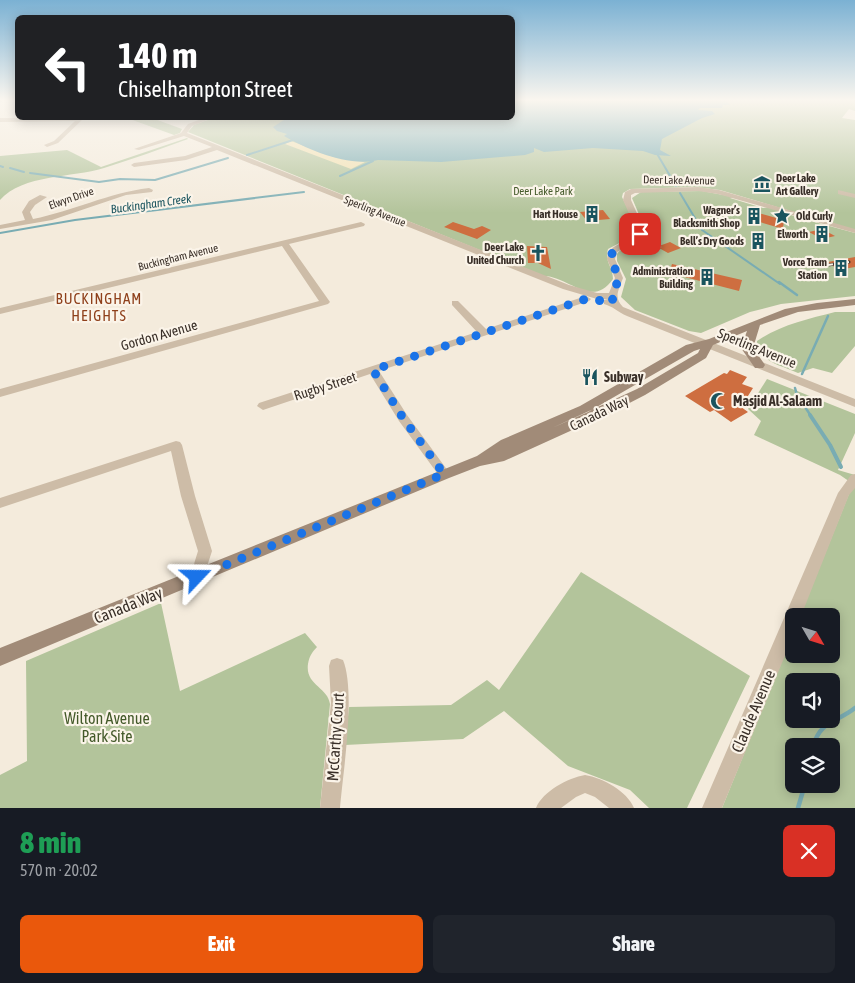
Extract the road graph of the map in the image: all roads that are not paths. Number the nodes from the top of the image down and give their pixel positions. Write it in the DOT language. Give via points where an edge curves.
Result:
graph roads {
  1 [pos="60,138"];
  2 [pos="172,138"];
  3 [pos="192,138"];
  4 [pos="47,145"];
  5 [pos="216,148"];
  6 [pos="137,149"];
  7 [pos="134,165"];
  8 [pos="149,190"];
  9 [pos="841,192"];
  10 [pos="43,196"];
  11 [pos="855,196"];
  12 [pos="30,222"];
  13 [pos="361,224"];
  14 [pos="0,227"];
  15 [pos="855,232"];
  16 [pos="284,243"];
  17 [pos="566,287"];
  18 [pos="586,299"];
  19 [pos="612,299"];
  20 [pos="855,302"];
  21 [pos="455,303"];
  22 [pos="0,311"];
  23 [pos="755,324"];
  24 [pos="484,333"];
  25 [pos="708,345"];
  26 [pos="758,365"];
  27 [pos="373,370"];
  28 [pos="0,393"];
  29 [pos="855,403"];
  30 [pos="263,406"];
  31 [pos="444,474"];
  32 [pos="855,479"];
  33 [pos="0,503"];
  34 [pos="197,577"];
  35 [pos="0,658"];
  36 [pos="337,666"];
  37 [pos="330,808"];
  38 [pos="546,808"];
  39 [pos="624,808"];
  40 [pos="712,808"];
  1 -- 4 [label="street"];
  2 -- 6 [label="street"];
  3 -- 5 [label="street, Sperling Avenue"];
  5 -- 7 [label="street" via="186,158"];
  5 -- 17 [label="street, Sperling Avenue"];
  8 -- 12 [label="street, Elwyn Drive" via="125,193"];
  9 -- 11 [label="street"];
  10 -- 12 [label="street" via="26,212"];
  12 -- 14 [label="street, Elwyn Drive"];
  13 -- 16 [label="street, Buckingham Avenue"];
  15 -- 19 [label="street, Deer Lake Avenue" via="719,192 698,189 634,191 628,194 627,200 641,231 638,237 612,253 619,278"];
  16 -- 22 [label="street, Buckingham Avenue"];
  16 -- 28 [label="street, Gordon Avenue" via="325,302"];
  17 -- 18 [label="street, Sperling Avenue"];
  17 -- 19 [label="street, Sperling Avenue"];
  18 -- 19 [label="street, Sperling Avenue"];
  18 -- 24 [label="street, Rugby Street"];
  19 -- 25 [label="street, Sperling Avenue" via="626,312"];
  20 -- 23 [label="main road, Canada Way" via="811,306"];
  21 -- 24 [label="street"];
  23 -- 25 [label="main road, Canada Way"];
  23 -- 26 [label="main road" via="747,348"];
  24 -- 27 [label="street, Rugby Street"];
  25 -- 26 [label="street, Sperling Avenue"];
  25 -- 31 [label="main road, Canada Way" via="690,348 591,404 506,443 478,461"];
  26 -- 29 [label="street, Sperling Avenue"];
  27 -- 30 [label="street, Rugby Street"];
  27 -- 31 [label="street"];
  31 -- 34 [label="main road, Canada Way"];
  32 -- 40 [label="street, Claude Avenue" via="844,493"];
  33 -- 34 [label="street" via="176,445 205,551"];
  34 -- 35 [label="main road, Canada Way"];
  36 -- 37 [label="street, McCarthy Court" via="340,703"];
  38 -- 39 [label="street" via="572,786 590,783"];
}
